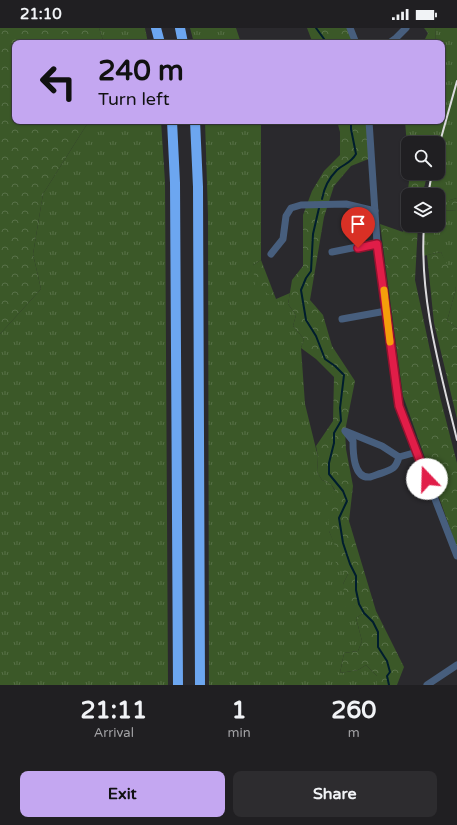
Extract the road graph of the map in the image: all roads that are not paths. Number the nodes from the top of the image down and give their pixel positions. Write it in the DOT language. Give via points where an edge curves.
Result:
graph roads {
  1 [pos="156,28"];
  2 [pos="180,28"];
  3 [pos="350,28"];
  4 [pos="406,28"];
  5 [pos="159,40"];
  6 [pos="182,40"];
  7 [pos="355,40"];
  8 [pos="393,40"];
  9 [pos="172,124"];
  10 [pos="195,124"];
  11 [pos="369,124"];
  12 [pos="375,211"];
  13 [pos="377,244"];
  14 [pos="332,252"];
  15 [pos="271,254"];
  16 [pos="386,311"];
  17 [pos="342,319"];
  18 [pos="417,452"];
  19 [pos="399,457"];
  20 [pos="457,556"];
  21 [pos="457,665"];
  22 [pos="178,685"];
  23 [pos="200,685"];
  24 [pos="427,685"];
  1 -- 5 [label="highway"];
  2 -- 6 [label="highway"];
  3 -- 7 [label="street"];
  4 -- 8 [label="street"];
  9 -- 22 [label="highway" via="176,214"];
  10 -- 23 [label="highway" via="198,187"];
  11 -- 12 [label="street"];
  12 -- 13 [label="street"];
  12 -- 15 [label="street" via="346,204 301,205 291,208 286,216 283,239"];
  13 -- 14 [label="street"];
  13 -- 16 [label="street"];
  16 -- 17 [label="street"];
  16 -- 18 [label="street" via="399,406"];
  18 -- 19 [label="street"];
  18 -- 20 [label="street"];
  19 -- 19 [label="street" via="382,446 345,431 353,441 355,465 367,477 394,468"];
  21 -- 24 [label="street"];
}
